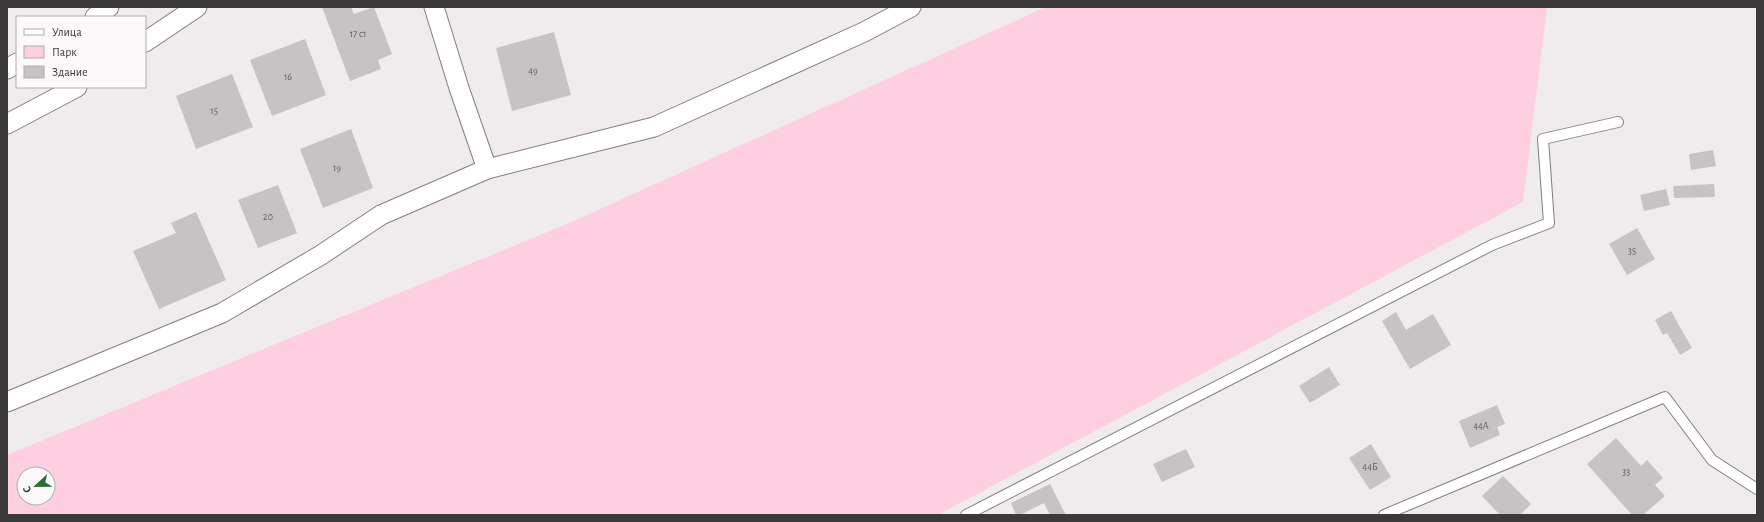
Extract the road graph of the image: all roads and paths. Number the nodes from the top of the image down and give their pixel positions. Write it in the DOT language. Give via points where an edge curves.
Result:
graph roads {
  1 [pos="109,7"];
  2 [pos="197,7"];
  3 [pos="434,7"];
  4 [pos="911,7"];
  5 [pos="96,16"];
  6 [pos="146,41"];
  7 [pos="16,64"];
  8 [pos="7,69"];
  9 [pos="75,88"];
  10 [pos="1618,122"];
  11 [pos="7,124"];
  12 [pos="487,169"];
  13 [pos="7,402"];
  14 [pos="1757,488"];
  15 [pos="966,515"];
  16 [pos="1384,515"];
  1 -- 5 [label="street"];
  2 -- 6 [label="street"];
  3 -- 12 [label="street"];
  4 -- 12 [label="street" via="864,32 654,127"];
  7 -- 8 [label="street"];
  9 -- 11 [label="street"];
  10 -- 15 [label="lane" via="1543,139 1549,223 1492,245"];
  12 -- 13 [label="street" via="381,215 321,255 222,313"];
  14 -- 16 [label="lane" via="1712,460 1665,397"];
}
